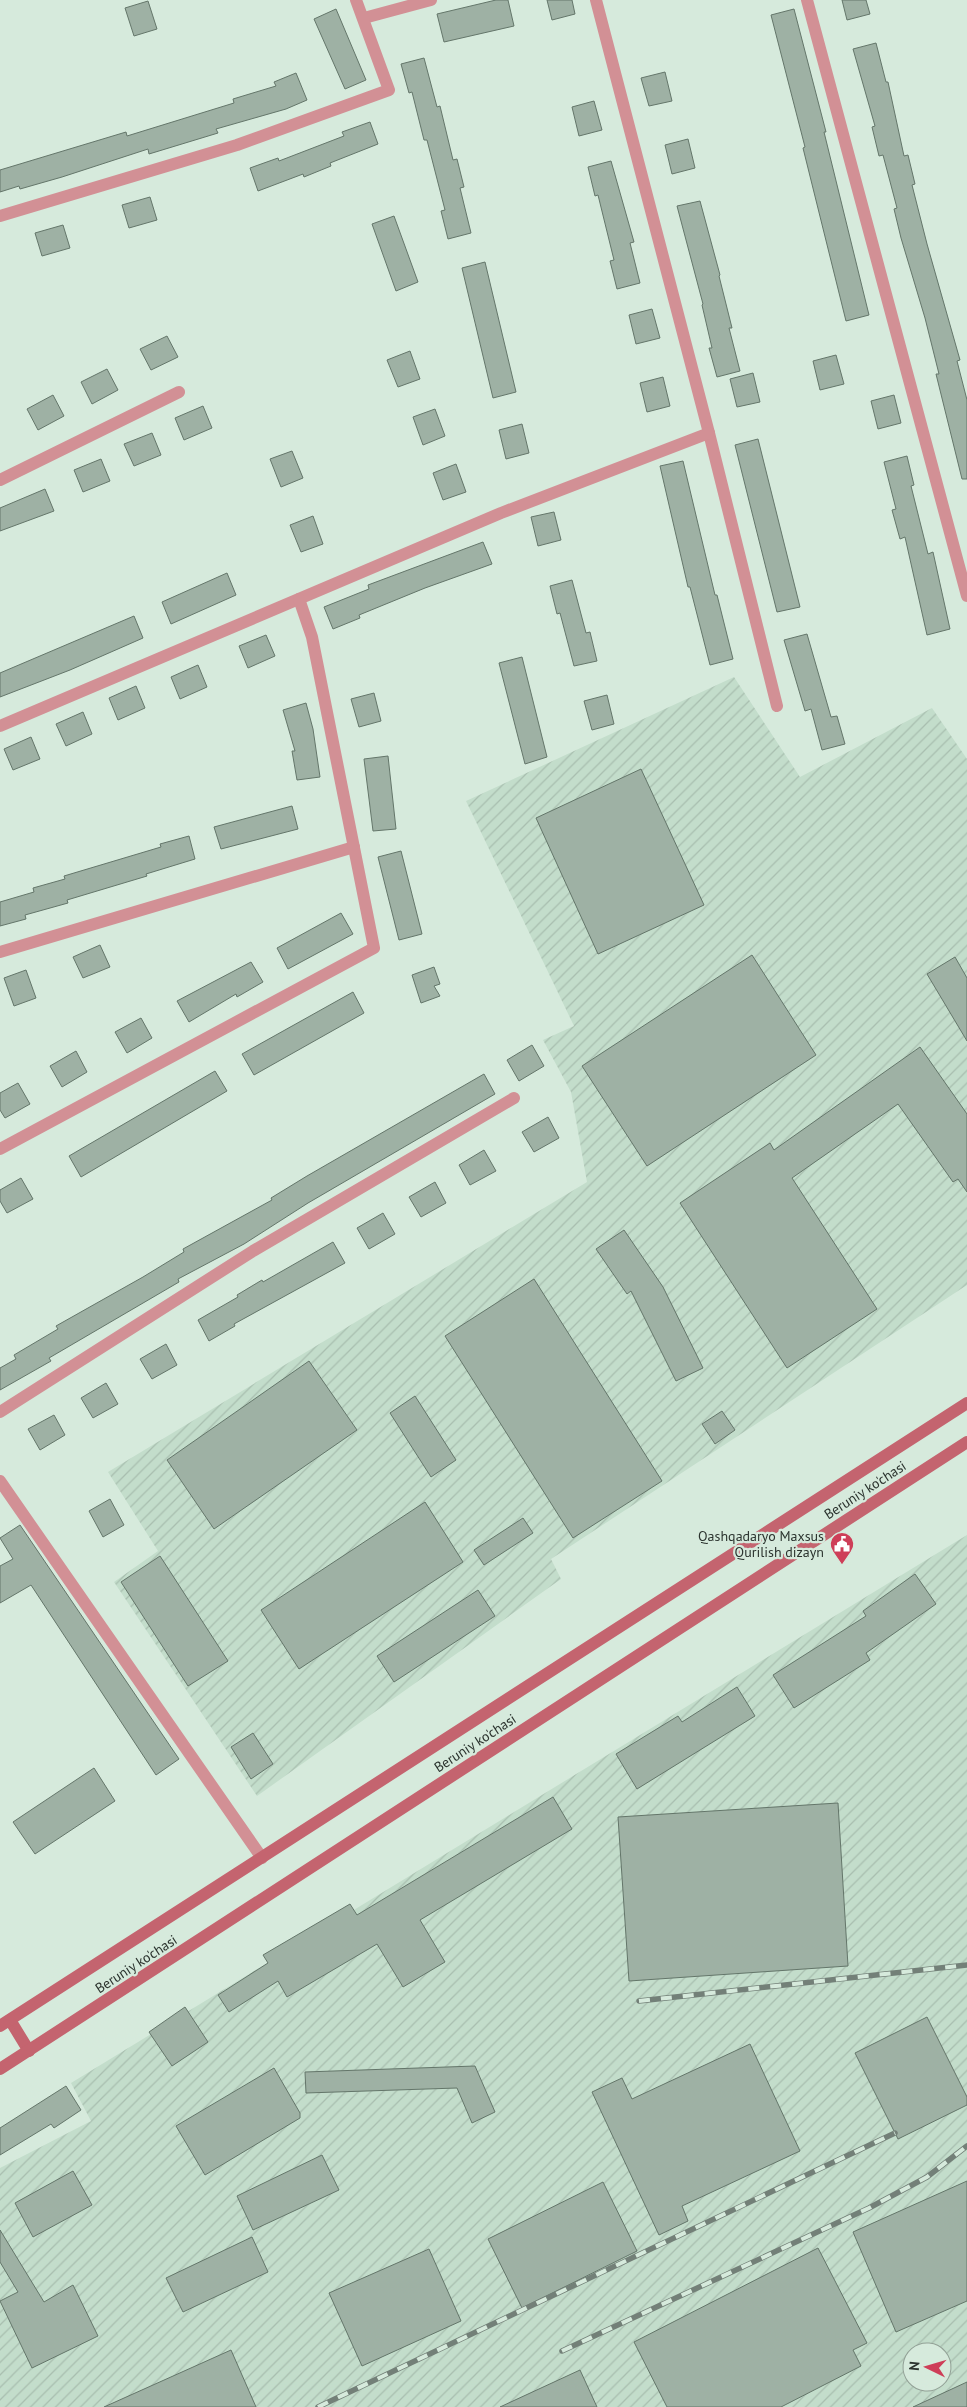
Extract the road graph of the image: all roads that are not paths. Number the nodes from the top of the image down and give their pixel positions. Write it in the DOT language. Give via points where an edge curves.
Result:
graph roads {
  1 [pos="356,0"];
  2 [pos="431,0"];
  3 [pos="596,0"];
  4 [pos="807,0"];
  5 [pos="364,18"];
  6 [pos="0,216"];
  7 [pos="179,392"];
  8 [pos="710,433"];
  9 [pos="0,480"];
  10 [pos="967,596"];
  11 [pos="299,598"];
  12 [pos="776,706"];
  13 [pos="0,726"];
  14 [pos="354,847"];
  15 [pos="0,952"];
  16 [pos="514,1098"];
  17 [pos="0,1149"];
  18 [pos="967,1403"];
  19 [pos="0,1412"];
  20 [pos="967,1442"];
  21 [pos="0,1481"];
  22 [pos="262,1858"];
  23 [pos="5,2023"];
  24 [pos="29,2051"];
  25 [pos="0,2070"];
  1 -- 5 [label="street"];
  2 -- 5 [label="street"];
  3 -- 8 [label="street"];
  4 -- 10 [label="street"];
  5 -- 6 [label="street" via="389,90 237,145"];
  7 -- 9 [label="street"];
  8 -- 11 [label="street" via="501,513"];
  8 -- 12 [label="street"];
  11 -- 13 [label="street"];
  11 -- 14 [label="street" via="312,637"];
  14 -- 15 [label="street"];
  14 -- 17 [label="street" via="374,948"];
  16 -- 19 [label="street" via="253,1251"];
  18 -- 22 [label="main road, Beruniy ko'chasi"];
  20 -- 24 [label="main road, Beruniy ko'chasi"];
  21 -- 22 [label="street"];
  22 -- 23 [label="main road, Beruniy ko'chasi"];
  23 -- 24 [label="main road"];
  24 -- 25 [label="main road, Beruniy ko'chasi"];
}
